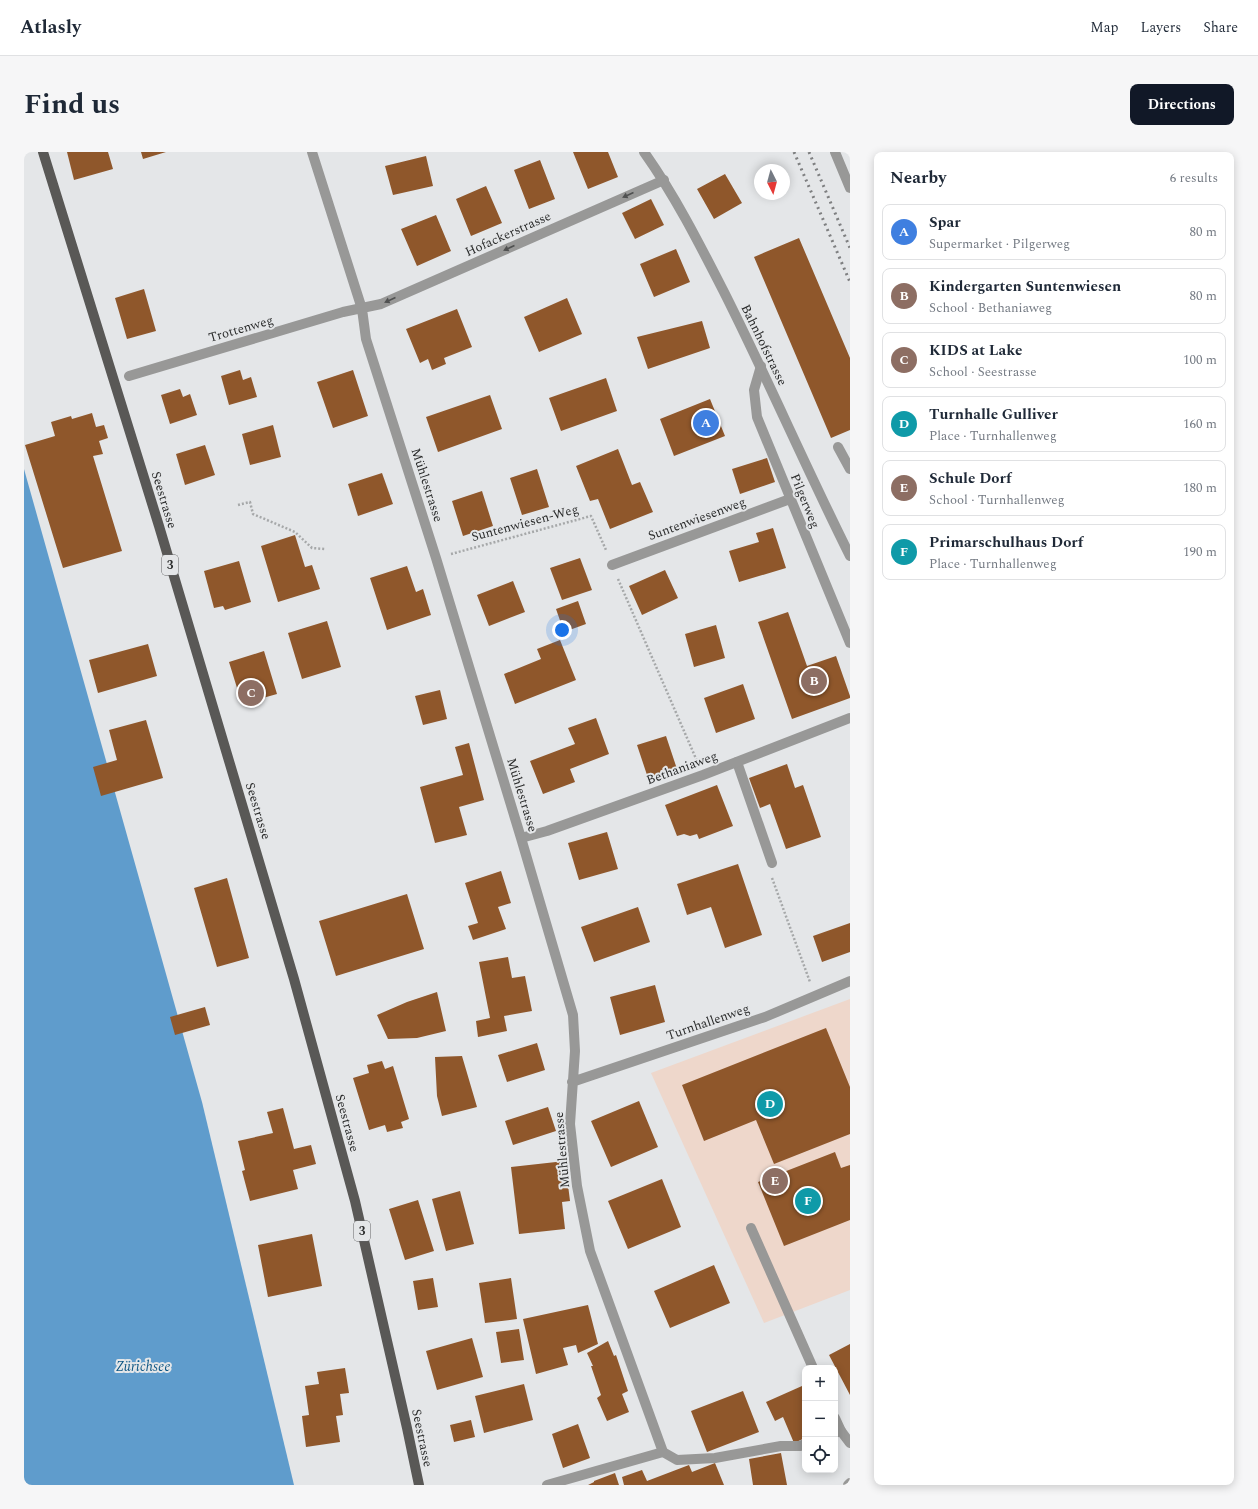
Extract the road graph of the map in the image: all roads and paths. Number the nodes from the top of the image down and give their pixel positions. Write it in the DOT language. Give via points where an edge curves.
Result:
graph roads {
  1 [pos="43,152"];
  2 [pos="312,152"];
  3 [pos="644,152"];
  4 [pos="835,152"];
  5 [pos="664,180"];
  6 [pos="850,188"];
  7 [pos="362,309"];
  8 [pos="761,366"];
  9 [pos="129,376"];
  10 [pos="838,447"];
  11 [pos="850,469"];
  12 [pos="790,499"];
  13 [pos="238,505"];
  14 [pos="325,549"];
  15 [pos="850,556"];
  16 [pos="436,558"];
  17 [pos="612,565"];
  18 [pos="850,643"];
  19 [pos="850,718"];
  20 [pos="737,762"];
  21 [pos="703,775"];
  22 [pos="521,838"];
  23 [pos="772,863"];
  24 [pos="850,981"];
  25 [pos="816,996"];
  26 [pos="572,1082"];
  27 [pos="751,1228"];
  28 [pos="812,1365"];
  29 [pos="838,1432"];
  30 [pos="850,1443"];
  31 [pos="802,1445"];
  32 [pos="663,1452"];
  33 [pos="418,1485"];
  34 [pos="548,1485"];
  1 -- 33 [label="main road, Seestrasse / 3" via="159,526 294,979 355,1201"];
  2 -- 7 [label="street, Mühlestrasse"];
  3 -- 5 [label="street, Bahnhofstrasse"];
  4 -- 6 [label="street"];
  5 -- 7 [label="street, Hofackerstrasse, one-way" via="381,304"];
  5 -- 8 [label="street, Bahnhofstrasse" via="706,256"];
  7 -- 9 [label="street, Trottenweg" via="343,312"];
  7 -- 16 [label="street, Mühlestrasse" via="366,339"];
  8 -- 12 [label="street, Pilgerweg" via="754,390 757,417"];
  8 -- 15 [label="street, Bahnhofstrasse"];
  10 -- 11 [label="street"];
  12 -- 17 [label="street, Suntenwiesenweg"];
  12 -- 18 [label="street, Pilgerweg"];
  13 -- 14 [label="path" via="250,502 253,514 295,532 312,548"];
  16 -- 17 [label="path, Suntenwiesen-Weg" via="591,516"];
  16 -- 22 [label="street, Mühlestrasse"];
  17 -- 21 [label="path"];
  19 -- 20 [label="street, Bethaniaweg"];
  20 -- 21 [label="street, Bethaniaweg"];
  20 -- 23 [label="street"];
  21 -- 22 [label="street, Bethaniaweg"];
  22 -- 26 [label="street, Mühlestrasse" via="573,1015 575,1051"];
  23 -- 25 [label="path" via="771,874"];
  24 -- 25 [label="street, Turnhallenweg"];
  25 -- 26 [label="street, Turnhallenweg" via="765,1017"];
  26 -- 32 [label="street, Mühlestrasse" via="570,1124 577,1186 590,1251"];
  27 -- 28 [label="street"];
  29 -- 30 [label="street"];
  31 -- 32 [label="street" via="781,1446 715,1458 677,1460"];
  32 -- 34 [label="street"];
}
